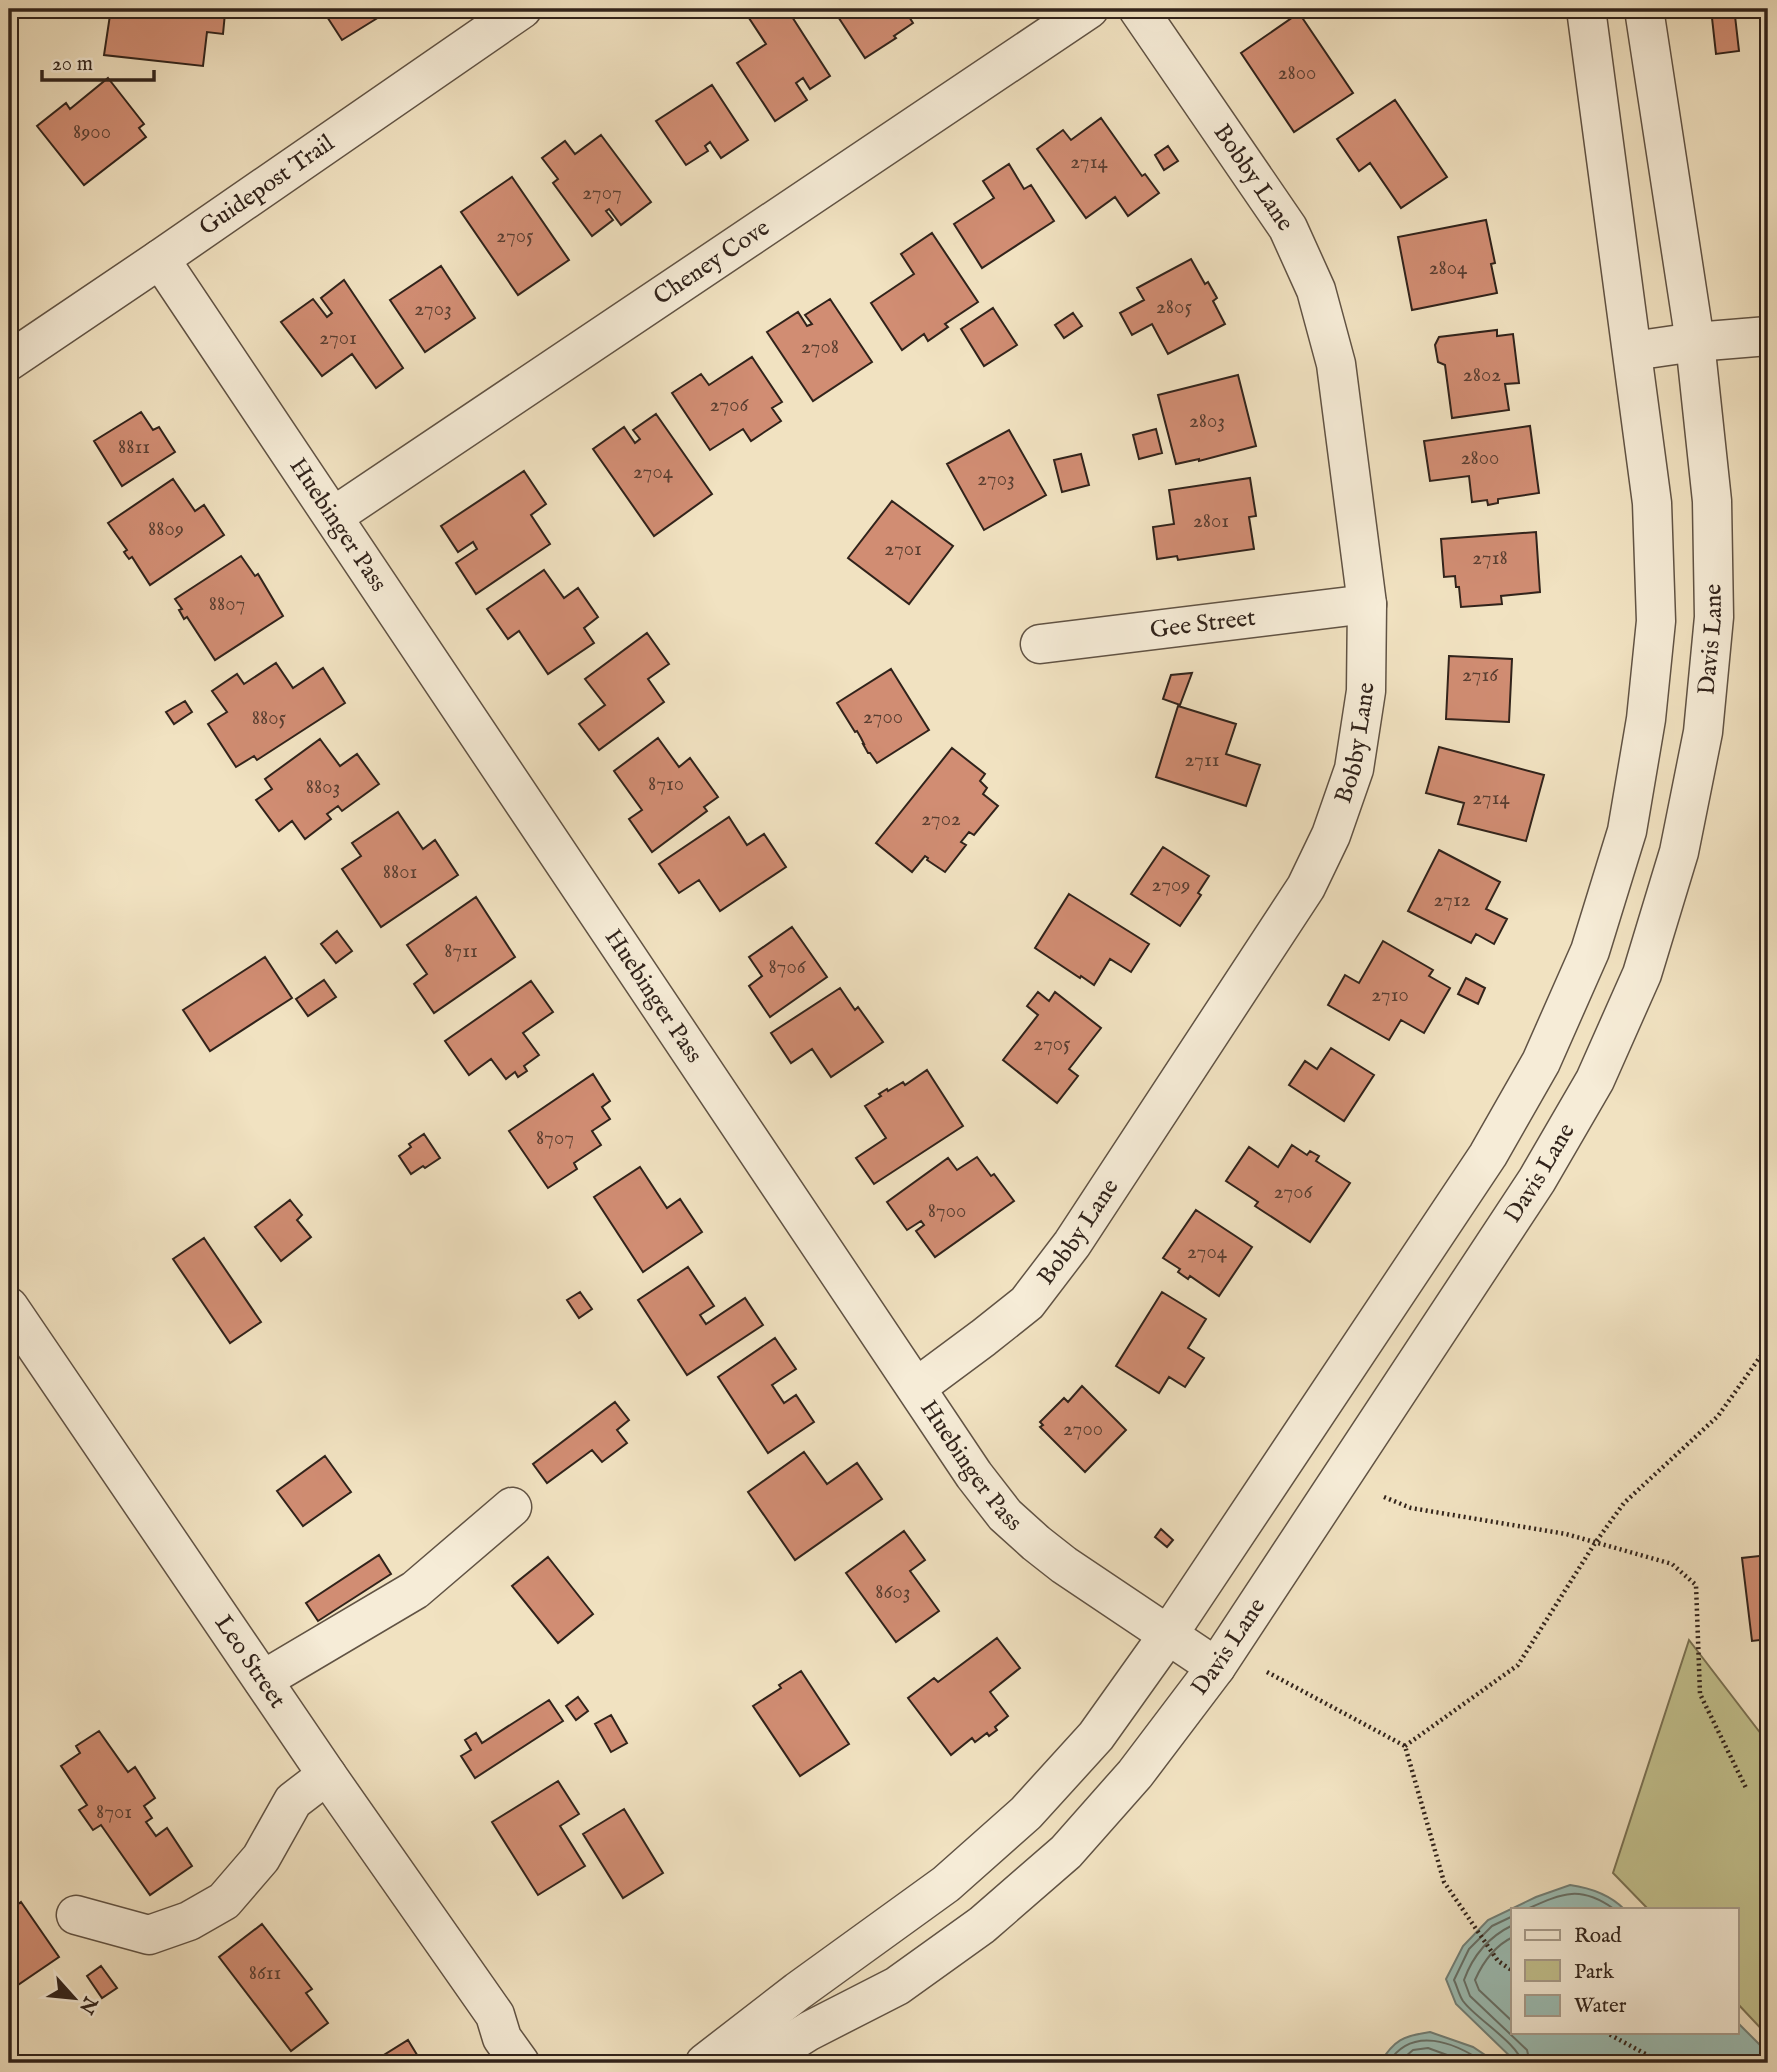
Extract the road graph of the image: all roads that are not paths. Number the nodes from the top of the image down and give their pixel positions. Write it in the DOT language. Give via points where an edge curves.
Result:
graph roads {
  1 [pos="523,9"];
  2 [pos="1089,9"];
  3 [pos="1138,9"];
  4 [pos="1586,9"];
  5 [pos="1644,9"];
  6 [pos="160,259"];
  7 [pos="1768,336"];
  8 [pos="1695,342"];
  9 [pos="1633,351"];
  10 [pos="9,361"];
  11 [pos="334,516"];
  12 [pos="1367,604"];
  13 [pos="1040,644"];
  14 [pos="9,1307"];
  15 [pos="917,1387"];
  16 [pos="512,1507"];
  17 [pos="1168,1635"];
  18 [pos="1216,1667"];
  19 [pos="263,1679"];
  20 [pos="327,1775"];
  21 [pos="76,1915"];
  22 [pos="495,2015"];
  23 [pos="520,2063"];
  24 [pos="548,2063"];
  25 [pos="705,2063"];
  26 [pos="758,2063"];
  1 -- 6 [label="street, Guidepost Trail"];
  2 -- 11 [label="street, Cheney Cove"];
  3 -- 12 [label="street, Bobby Lane" via="1289,228 1316,290 1336,364"];
  4 -- 9 [label="street"];
  5 -- 8 [label="street, Davis Lane"];
  6 -- 10 [label="street, Guidepost Trail"];
  6 -- 11 [label="street, Huebinger Pass"];
  7 -- 8 [label="street"];
  8 -- 9 [label="street"];
  8 -- 18 [label="street, Davis Lane" via="1712,501 1713,630 1703,732 1679,852 1642,974 1595,1080 1537,1180"];
  9 -- 17 [label="street" via="1652,503 1656,621 1646,719 1627,831 1590,951 1541,1062 1488,1155"];
  11 -- 15 [label="street, Huebinger Pass"];
  12 -- 13 [label="street, Gee Street"];
  12 -- 15 [label="street, Bobby Lane" via="1366,691 1354,769 1331,835 1306,887 1072,1244 1027,1303"];
  14 -- 19 [label="street, Leo Street"];
  15 -- 17 [label="street, Huebinger Pass" via="1005,1515 1064,1564"];
  16 -- 19 [label="street" via="415,1590"];
  17 -- 18 [label="street, Huebinger Pass"];
  17 -- 25 [label="street" via="1096,1736 1026,1813 946,1884"];
  18 -- 26 [label="street, Davis Lane" via="1135,1774 1066,1852 982,1925 897,1986"];
  19 -- 20 [label="street, Leo Street"];
  20 -- 21 [label="street" via="293,1801 261,1858 224,1901 189,1921 149,1934"];
  20 -- 22 [label="street, Leo Street"];
  22 -- 23 [label="street, Leo Street" via="502,2038"];
  22 -- 24 [label="street, Leo Street" via="517,2027"];
}
